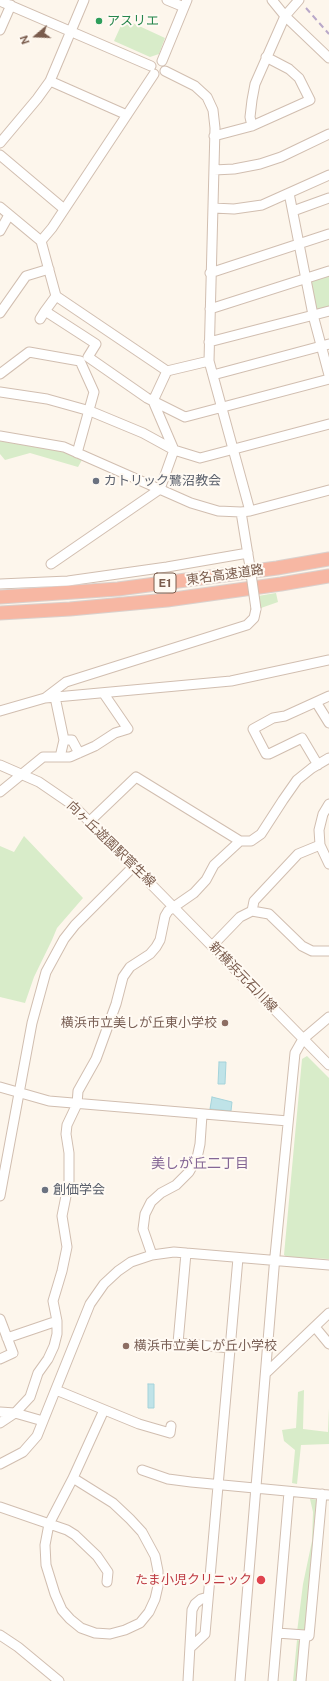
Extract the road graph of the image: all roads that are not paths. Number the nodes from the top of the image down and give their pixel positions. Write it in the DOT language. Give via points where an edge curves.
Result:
graph roads {
  1 [pos="84,0"];
  2 [pos="167,0"];
  3 [pos="272,0"];
  4 [pos="299,0"];
  5 [pos="0,1"];
  6 [pos="185,3"];
  7 [pos="11,6"];
  8 [pos="285,16"];
  9 [pos="0,30"];
  10 [pos="72,30"];
  11 [pos="266,57"];
  12 [pos="329,58"];
  13 [pos="162,61"];
  14 [pos="151,66"];
  15 [pos="165,71"];
  16 [pos="154,74"];
  17 [pos="50,81"];
  18 [pos="127,115"];
  19 [pos="252,126"];
  20 [pos="329,134"];
  21 [pos="214,136"];
  22 [pos="0,143"];
  23 [pos="0,155"];
  24 [pos="214,170"];
  25 [pos="329,174"];
  26 [pos="289,193"];
  27 [pos="329,198"];
  28 [pos="0,207"];
  29 [pos="213,208"];
  30 [pos="64,209"];
  31 [pos="293,211"];
  32 [pos="9,215"];
  33 [pos="0,231"];
  34 [pos="329,234"];
  35 [pos="41,241"];
  36 [pos="299,243"];
  37 [pos="50,269"];
  38 [pos="329,271"];
  39 [pos="210,273"];
  40 [pos="306,278"];
  41 [pos="56,296"];
  42 [pos="210,309"];
  43 [pos="46,310"];
  44 [pos="329,311"];
  45 [pos="0,313"];
  46 [pos="313,315"];
  47 [pos="40,319"];
  48 [pos="105,330"];
  49 [pos="209,342"];
  50 [pos="96,344"];
  51 [pos="325,345"];
  52 [pos="209,360"];
  53 [pos="167,371"];
  54 [pos="0,374"];
  55 [pos="213,375"];
  56 [pos="329,375"];
  57 [pos="329,378"];
  58 [pos="0,392"];
  59 [pos="153,401"];
  60 [pos="222,407"];
  61 [pos="90,411"];
  62 [pos="329,424"];
  63 [pos="0,436"];
  64 [pos="174,450"];
  65 [pos="233,450"];
  66 [pos="77,453"];
  67 [pos="160,489"];
  68 [pos="329,490"];
  69 [pos="245,512"];
  70 [pos="248,555"];
  71 [pos="329,559"];
  72 [pos="51,564"];
  73 [pos="329,576"];
  74 [pos="0,584"];
  75 [pos="0,597"];
  76 [pos="0,613"];
  77 [pos="329,660"];
  78 [pos="104,694"];
  79 [pos="329,696"];
  80 [pos="55,697"];
  81 [pos="45,698"];
  82 [pos="316,702"];
  83 [pos="0,712"];
  84 [pos="329,723"];
  85 [pos="64,740"];
  86 [pos="79,753"];
  87 [pos="60,757"];
  88 [pos="329,758"];
  89 [pos="318,764"];
  90 [pos="0,765"];
  91 [pos="21,774"];
  92 [pos="0,792"];
  93 [pos="329,804"];
  94 [pos="90,822"];
  95 [pos="240,841"];
  96 [pos="320,844"];
  97 [pos="329,864"];
  98 [pos="134,866"];
  99 [pos="157,890"];
  100 [pos="174,906"];
  101 [pos="252,911"];
  102 [pos="212,946"];
  103 [pos="329,951"];
  104 [pos="329,1017"];
  105 [pos="303,1039"];
  106 [pos="329,1065"];
  107 [pos="0,1087"];
  108 [pos="20,1092"];
  109 [pos="77,1104"];
  110 [pos="202,1115"];
  111 [pos="288,1121"];
  112 [pos="0,1196"];
  113 [pos="186,1253"];
  114 [pos="152,1255"];
  115 [pos="238,1258"];
  116 [pos="274,1261"];
  117 [pos="329,1265"];
  118 [pos="329,1313"];
  119 [pos="0,1318"];
  120 [pos="57,1321"];
  121 [pos="315,1327"];
  122 [pos="7,1338"];
  123 [pos="329,1344"];
  124 [pos="230,1348"];
  125 [pos="0,1359"];
  126 [pos="266,1373"];
  127 [pos="56,1390"];
  128 [pos="104,1410"];
  129 [pos="0,1412"];
  130 [pos="15,1413"];
  131 [pos="43,1421"];
  132 [pos="0,1423"];
  133 [pos="171,1426"];
  134 [pos="0,1464"];
  135 [pos="142,1470"];
  136 [pos="73,1478"];
  137 [pos="218,1485"];
  138 [pos="255,1489"];
  139 [pos="289,1492"];
  140 [pos="325,1495"];
  141 [pos="0,1507"];
  142 [pos="49,1524"];
  143 [pos="107,1582"];
  144 [pos="208,1597"];
  145 [pos="277,1633"];
  146 [pos="305,1635"];
  147 [pos="0,1636"];
  148 [pos="190,1648"];
  149 [pos="59,1681"];
  150 [pos="188,1681"];
  151 [pos="240,1681"];
  152 [pos="273,1681"];
  153 [pos="301,1681"];
  1 -- 10 [label="street"];
  2 -- 6 [label="street"];
  3 -- 8 [label="street"];
  4 -- 8 [label="street"];
  5 -- 7 [label="street"];
  6 -- 13 [label="street"];
  7 -- 9 [label="street"];
  7 -- 10 [label="street"];
  8 -- 11 [label="street"];
  8 -- 12 [label="street"];
  10 -- 14 [label="street"];
  10 -- 17 [label="street"];
  11 -- 19 [label="street" via="255,84 250,117"];
  11 -- 19 [label="street" via="290,69 315,98"];
  13 -- 14 [label="street" via="155,61"];
  13 -- 15 [label="street"];
  14 -- 16 [label="street"];
  15 -- 16 [label="street" via="160,75"];
  15 -- 21 [label="street" via="191,83 207,97 213,110"];
  16 -- 18 [label="street"];
  17 -- 18 [label="street"];
  17 -- 22 [label="street"];
  18 -- 30 [label="street"];
  19 -- 21 [label="street"];
  20 -- 24 [label="street" via="260,164"];
  21 -- 24 [label="street"];
  23 -- 30 [label="street"];
  24 -- 29 [label="street"];
  25 -- 26 [label="street"];
  26 -- 29 [label="street" via="252,207"];
  26 -- 31 [label="street"];
  27 -- 31 [label="street"];
  28 -- 32 [label="street"];
  29 -- 39 [label="street"];
  30 -- 35 [label="street"];
  31 -- 36 [label="street"];
  32 -- 33 [label="street"];
  32 -- 35 [label="street"];
  34 -- 36 [label="street"];
  35 -- 37 [label="street"];
  36 -- 39 [label="street"];
  36 -- 40 [label="street"];
  37 -- 41 [label="street"];
  37 -- 45 [label="street" via="26,276"];
  38 -- 40 [label="street"];
  39 -- 42 [label="street"];
  40 -- 42 [label="street"];
  40 -- 46 [label="street"];
  41 -- 43 [label="street"];
  41 -- 48 [label="street"];
  42 -- 49 [label="street"];
  43 -- 47 [label="street"];
  43 -- 50 [label="street"];
  44 -- 46 [label="street"];
  46 -- 49 [label="street"];
  46 -- 51 [label="street"];
  48 -- 50 [label="street"];
  48 -- 53 [label="street"];
  49 -- 52 [label="street"];
  50 -- 59 [label="street" via="88,357"];
  51 -- 55 [label="street"];
  51 -- 56 [label="street"];
  52 -- 53 [label="street"];
  52 -- 55 [label="street"];
  53 -- 59 [label="street"];
  54 -- 61 [label="street" via="29,352 80,361 94,392"];
  55 -- 60 [label="street"];
  57 -- 60 [label="street"];
  58 -- 61 [label="street" via="47,399"];
  59 -- 60 [label="street" via="185,417"];
  59 -- 64 [label="street"];
  60 -- 65 [label="street"];
  61 -- 64 [label="street" via="143,433"];
  61 -- 66 [label="street"];
  62 -- 65 [label="street"];
  63 -- 66 [label="street" via="64,447"];
  64 -- 65 [label="street" via="200,458"];
  64 -- 67 [label="street"];
  65 -- 69 [label="street"];
  66 -- 67 [label="street"];
  67 -- 69 [label="street" via="206,508"];
  67 -- 72 [label="street"];
  68 -- 69 [label="street"];
  69 -- 70 [label="street"];
  70 -- 74 [label="street" via="68,581"];
  70 -- 81 [label="street, bridge" via="256,609 254,618 247,625 66,682"];
  71 -- 75 [label="highway, 東名高速道路 / E1" via="132,587"];
  73 -- 76 [label="highway, 東名高速道路 / E1" via="167,600"];
  77 -- 78 [label="street" via="231,681"];
  78 -- 80 [label="street"];
  78 -- 86 [label="street" via="128,729 115,733 96,746"];
  79 -- 82 [label="street"];
  80 -- 81 [label="street"];
  80 -- 85 [label="street"];
  81 -- 83 [label="street"];
  82 -- 84 [label="street"];
  82 -- 89 [label="street" via="285,716 273,718 253,729 266,754 302,738"];
  85 -- 86 [label="street" via="72,740"];
  85 -- 87 [label="street"];
  86 -- 87 [label="street" via="70,757"];
  87 -- 91 [label="street" via="43,757"];
  88 -- 89 [label="street"];
  89 -- 95 [label="street" via="297,780 261,834 251,841"];
  90 -- 91 [label="street, 向ヶ丘遊園駅菅生線"];
  91 -- 92 [label="street"];
  91 -- 94 [label="street, 向ヶ丘遊園駅菅生線" via="59,794"];
  93 -- 96 [label="street" via="323,814 319,830"];
  94 -- 95 [label="street" via="136,777"];
  94 -- 98 [label="street, 向ヶ丘遊園駅菅生線"];
  95 -- 100 [label="street" via="214,865 206,880 194,893"];
  96 -- 97 [label="street"];
  96 -- 101 [label="street" via="298,854 254,901"];
  98 -- 99 [label="street, 向ヶ丘遊園駅菅生線"];
  98 -- 108 [label="street" via="75,925 54,956 46,972 37,1003"];
  99 -- 100 [label="street, 新横浜元石川線"];
  100 -- 102 [label="street, 新横浜元石川線"];
  100 -- 109 [label="street" via="165,916 156,947 130,967 123,976 116,1004 96,1059 78,1091"];
  101 -- 102 [label="street" via="240,917"];
  101 -- 103 [label="street" via="269,914 302,946 312,952"];
  102 -- 105 [label="street, 新横浜元石川線"];
  104 -- 105 [label="street"];
  105 -- 106 [label="street, 新横浜元石川線"];
  105 -- 111 [label="street" via="295,1053"];
  107 -- 108 [label="street"];
  108 -- 109 [label="street" via="49,1101"];
  108 -- 112 [label="street"];
  109 -- 110 [label="street"];
  109 -- 120 [label="street" via="66,1134 69,1181 62,1216 67,1247 53,1301"];
  110 -- 111 [label="street"];
  110 -- 114 [label="street" via="197,1158 189,1172 176,1185 151,1202 145,1214 143,1229"];
  111 -- 116 [label="street"];
  113 -- 114 [label="street"];
  113 -- 115 [label="street"];
  113 -- 124 [label="street" via="178,1343"];
  114 -- 127 [label="street" via="132,1262 118,1271 96,1295 90,1304"];
  115 -- 116 [label="street"];
  115 -- 124 [label="street"];
  116 -- 117 [label="street"];
  116 -- 126 [label="street"];
  118 -- 121 [label="street"];
  119 -- 122 [label="street"];
  120 -- 122 [label="street"];
  120 -- 130 [label="street" via="54,1346 38,1373 30,1397"];
  121 -- 123 [label="street"];
  121 -- 126 [label="street"];
  122 -- 125 [label="street" via="13,1353"];
  124 -- 137 [label="street"];
  126 -- 138 [label="street"];
  127 -- 128 [label="street"];
  127 -- 131 [label="street"];
  128 -- 133 [label="street" via="138,1424 170,1433"];
  128 -- 136 [label="street"];
  129 -- 130 [label="street"];
  130 -- 131 [label="street"];
  130 -- 132 [label="street"];
  131 -- 134 [label="street" via="38,1436 30,1446 16,1457"];
  135 -- 137 [label="street" via="168,1479"];
  136 -- 142 [label="street"];
  136 -- 142 [label="street" via="113,1503 130,1519 142,1532 155,1556 158,1586 149,1612 140,1623 110,1634 95,1633 81,1628 70,1619 54,1594 46,1565 45,1544"];
  137 -- 138 [label="street"];
  137 -- 144 [label="street"];
  138 -- 139 [label="street"];
  138 -- 151 [label="street"];
  139 -- 140 [label="street"];
  139 -- 145 [label="street"];
  140 -- 146 [label="street" via="310,1636"];
  141 -- 142 [label="street"];
  142 -- 143 [label="street" via="75,1535 97,1556 108,1572"];
  144 -- 148 [label="street" via="205,1634"];
  144 -- 148 [label="street" via="201,1599 192,1610"];
  145 -- 146 [label="street"];
  145 -- 152 [label="street"];
  146 -- 153 [label="street"];
  147 -- 149 [label="street" via="18,1647"];
  148 -- 150 [label="street"];
}
